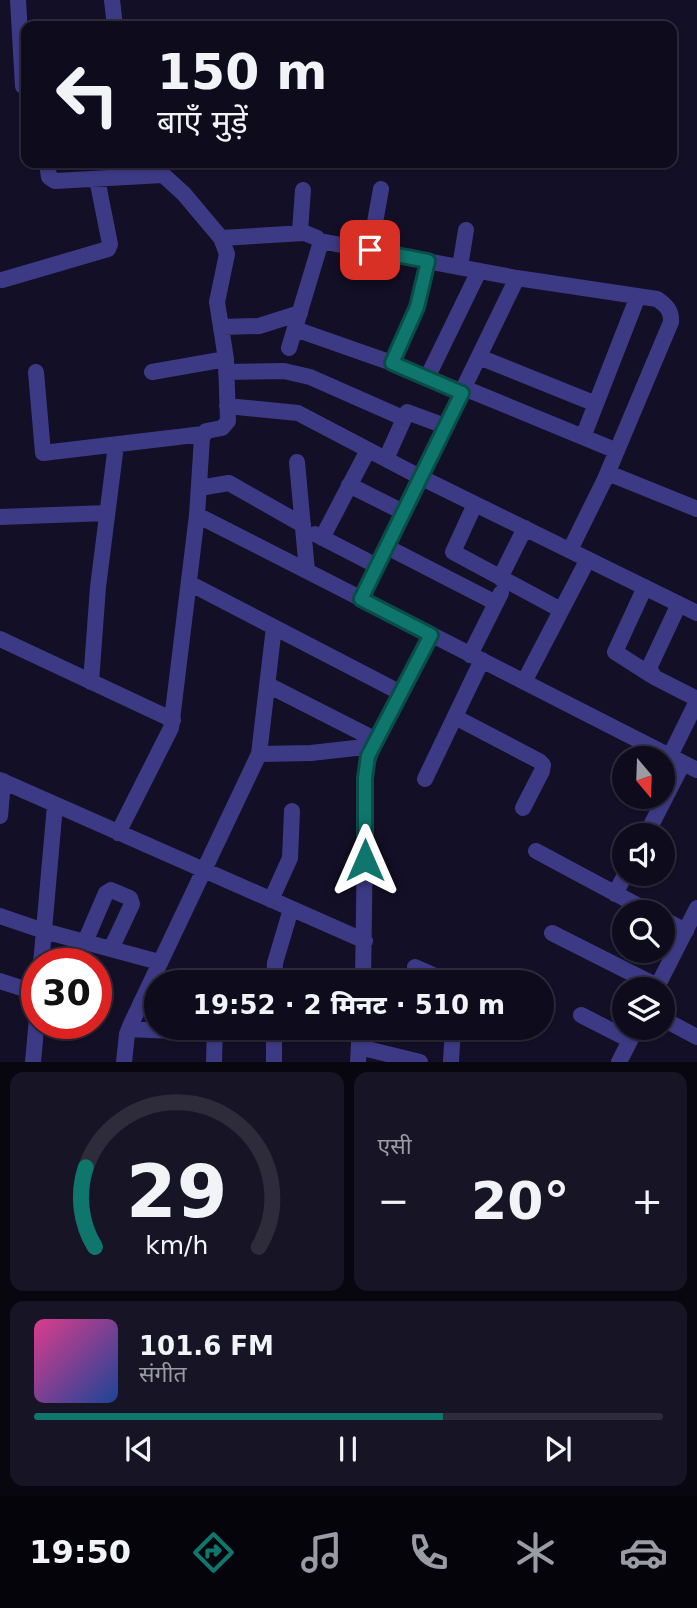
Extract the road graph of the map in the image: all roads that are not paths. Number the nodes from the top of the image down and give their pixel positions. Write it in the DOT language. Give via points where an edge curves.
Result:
graph roads {
  1 [pos="18,0"];
  2 [pos="112,0"];
  3 [pos="114,21"];
  4 [pos="21,52"];
  5 [pos="48,168"];
  6 [pos="159,169"];
  7 [pos="97,179"];
  8 [pos="381,189"];
  9 [pos="303,190"];
  10 [pos="466,230"];
  11 [pos="304,233"];
  12 [pos="221,237"];
  13 [pos="320,241"];
  14 [pos="370,250"];
  15 [pos="428,261"];
  16 [pos="460,267"];
  17 [pos="480,271"];
  18 [pos="517,278"];
  19 [pos="2,280"];
  20 [pos="638,296"];
  21 [pos="297,321"];
  22 [pos="221,327"];
  23 [pos="289,348"];
  24 [pos="479,357"];
  25 [pos="392,363"];
  26 [pos="226,366"];
  27 [pos="36,372"];
  28 [pos="152,372"];
  29 [pos="428,378"];
  30 [pos="463,390"];
  31 [pos="596,404"];
  32 [pos="227,406"];
  33 [pos="403,418"];
  34 [pos="445,426"];
  35 [pos="202,433"];
  36 [pos="583,438"];
  37 [pos="116,445"];
  38 [pos="368,450"];
  39 [pos="617,452"];
  40 [pos="386,459"];
  41 [pos="297,462"];
  42 [pos="608,473"];
  43 [pos="420,477"];
  44 [pos="349,485"];
  45 [pos="199,488"];
  46 [pos="475,504"];
  47 [pos="697,509"];
  48 [pos="403,512"];
  49 [pos="107,513"];
  50 [pos="197,515"];
  51 [pos="0,517"];
  52 [pos="303,527"];
  53 [pos="525,528"];
  54 [pos="321,538"];
  55 [pos="387,547"];
  56 [pos="569,550"];
  57 [pos="587,559"];
  58 [pos="377,566"];
  59 [pos="307,572"];
  60 [pos="504,580"];
  61 [pos="189,583"];
  62 [pos="645,587"];
  63 [pos="361,599"];
  64 [pos="496,603"];
  65 [pos="679,604"];
  66 [pos="561,610"];
  67 [pos="697,613"];
  68 [pos="274,627"];
  69 [pos="431,635"];
  70 [pos="0,639"];
  71 [pos="476,658"];
  72 [pos="652,675"];
  73 [pos="91,682"];
  74 [pos="524,682"];
  75 [pos="268,685"];
  76 [pos="401,693"];
  77 [pos="697,700"];
  78 [pos="455,717"];
  79 [pos="173,720"];
  80 [pos="375,743"];
  81 [pos="260,754"];
  82 [pos="683,763"];
  83 [pos="425,779"];
  84 [pos="2,781"];
  85 [pos="55,806"];
  86 [pos="523,808"];
  87 [pos="292,811"];
  88 [pos="0,816"];
  89 [pos="652,823"];
  90 [pos="118,833"];
  91 [pos="536,851"];
  92 [pos="203,870"];
  93 [pos="619,886"];
  94 [pos="615,894"];
  95 [pos="271,900"];
  96 [pos="627,900"];
  97 [pos="291,909"];
  98 [pos="697,909"];
  99 [pos="0,916"];
  100 [pos="675,925"];
  101 [pos="686,930"];
  102 [pos="44,931"];
  103 [pos="552,933"];
  104 [pos="365,941"];
  105 [pos="85,942"];
  106 [pos="42,948"];
  107 [pos="107,948"];
  108 [pos="111,948"];
  109 [pos="112,949"];
  110 [pos="159,962"];
  111 [pos="415,967"];
  112 [pos="275,970"];
  113 [pos="364,970"];
  114 [pos="422,970"];
  115 [pos="638,977"];
  116 [pos="662,977"];
  117 [pos="0,981"];
  118 [pos="21,988"];
  119 [pos="581,1015"];
  120 [pos="675,1025"];
  121 [pos="612,1026"];
  122 [pos="129,1029"];
  123 [pos="144,1029"];
  124 [pos="697,1037"];
  125 [pos="35,1039"];
  126 [pos="215,1040"];
  127 [pos="274,1040"];
  128 [pos="452,1040"];
  129 [pos="630,1040"];
  130 [pos="359,1055"];
  131 [pos="33,1062"];
  132 [pos="124,1062"];
  133 [pos="214,1062"];
  134 [pos="274,1062"];
  135 [pos="420,1062"];
  136 [pos="451,1062"];
  137 [pos="619,1062"];
  1 -- 4 [label="street"];
  2 -- 3 [label="street"];
  5 -- 7 [label="street" via="51,180"];
  6 -- 7 [label="street"];
  6 -- 12 [label="street"];
  7 -- 19 [label="street" via="108,249"];
  8 -- 14 [label="street"];
  9 -- 11 [label="street" via="299,226"];
  10 -- 16 [label="street"];
  11 -- 12 [label="street"];
  11 -- 13 [label="street"];
  12 -- 22 [label="street" via="227,254 217,302"];
  13 -- 14 [label="street"];
  13 -- 21 [label="street"];
  14 -- 15 [label="street"];
  15 -- 16 [label="street"];
  15 -- 25 [label="street" via="417,307"];
  16 -- 17 [label="street"];
  17 -- 18 [label="street"];
  17 -- 29 [label="street"];
  18 -- 20 [label="street"];
  18 -- 24 [label="street"];
  20 -- 31 [label="street"];
  20 -- 39 [label="street" via="662,302 671,322"];
  21 -- 22 [label="street"];
  21 -- 23 [label="street"];
  21 -- 25 [label="street"];
  22 -- 26 [label="street"];
  24 -- 30 [label="street"];
  24 -- 31 [label="street"];
  25 -- 29 [label="street"];
  26 -- 28 [label="street"];
  26 -- 32 [label="street"];
  26 -- 33 [label="street" via="310,377"];
  27 -- 37 [label="street" via="43,453"];
  29 -- 30 [label="street"];
  30 -- 34 [label="street"];
  30 -- 36 [label="street"];
  31 -- 36 [label="street"];
  32 -- 35 [label="street" via="226,426"];
  32 -- 38 [label="street" via="298,413"];
  33 -- 34 [label="street" via="411,412"];
  33 -- 40 [label="street"];
  34 -- 43 [label="street"];
  35 -- 37 [label="street"];
  35 -- 45 [label="street"];
  36 -- 39 [label="street"];
  37 -- 49 [label="street"];
  38 -- 40 [label="street"];
  38 -- 44 [label="street"];
  39 -- 42 [label="street"];
  40 -- 43 [label="street"];
  41 -- 52 [label="street"];
  42 -- 47 [label="street"];
  42 -- 56 [label="street"];
  43 -- 46 [label="street"];
  43 -- 48 [label="street"];
  44 -- 48 [label="street"];
  44 -- 54 [label="street"];
  45 -- 50 [label="street"];
  45 -- 52 [label="street" via="229,483"];
  46 -- 53 [label="street"];
  46 -- 60 [label="street" via="453,552"];
  48 -- 55 [label="street"];
  49 -- 51 [label="street"];
  49 -- 73 [label="street"];
  50 -- 59 [label="street"];
  50 -- 61 [label="street"];
  52 -- 54 [label="street"];
  52 -- 59 [label="street"];
  53 -- 56 [label="street"];
  53 -- 60 [label="street"];
  54 -- 58 [label="street"];
  55 -- 58 [label="street"];
  55 -- 64 [label="street"];
  56 -- 57 [label="street"];
  57 -- 62 [label="street"];
  57 -- 66 [label="street"];
  58 -- 63 [label="street"];
  59 -- 63 [label="street"];
  60 -- 64 [label="street"];
  60 -- 66 [label="street"];
  61 -- 68 [label="street"];
  61 -- 79 [label="street"];
  62 -- 65 [label="street"];
  62 -- 72 [label="street" via="615,652"];
  63 -- 69 [label="street"];
  64 -- 71 [label="street"];
  65 -- 67 [label="street"];
  65 -- 72 [label="street" via="649,668"];
  66 -- 74 [label="street"];
  68 -- 75 [label="street"];
  68 -- 76 [label="street"];
  69 -- 71 [label="street"];
  69 -- 76 [label="street"];
  70 -- 73 [label="street"];
  71 -- 74 [label="street"];
  71 -- 78 [label="street"];
  72 -- 77 [label="street"];
  73 -- 79 [label="street"];
  74 -- 82 [label="street"];
  75 -- 80 [label="street"];
  75 -- 81 [label="street"];
  76 -- 80 [label="street"];
  77 -- 82 [label="street"];
  78 -- 83 [label="street"];
  78 -- 86 [label="street" via="542,765"];
  79 -- 90 [label="street"];
  80 -- 81 [label="street" via="311,753"];
  80 -- 104 [label="street" via="365,778"];
  81 -- 92 [label="street"];
  82 -- 89 [label="street"];
  84 -- 85 [label="street"];
  84 -- 88 [label="street"];
  85 -- 90 [label="street"];
  85 -- 102 [label="street"];
  87 -- 95 [label="street" via="289,858"];
  90 -- 92 [label="street"];
  91 -- 94 [label="street"];
  92 -- 95 [label="street"];
  92 -- 110 [label="street"];
  93 -- 94 [label="street"];
  94 -- 96 [label="street"];
  95 -- 97 [label="street"];
  97 -- 104 [label="street"];
  97 -- 112 [label="street"];
  98 -- 101 [label="street"];
  99 -- 102 [label="street"];
  100 -- 101 [label="street"];
  101 -- 116 [label="street"];
  102 -- 105 [label="street"];
  102 -- 106 [label="street"];
  103 -- 115 [label="street"];
  104 -- 113 [label="street"];
  105 -- 107 [label="street"];
  105 -- 108 [label="street" via="111,890 130,898 132,904"];
  109 -- 110 [label="street"];
  110 -- 122 [label="street"];
  111 -- 114 [label="street"];
  117 -- 118 [label="street"];
  119 -- 121 [label="street"];
  120 -- 124 [label="street"];
  122 -- 123 [label="street"];
  122 -- 132 [label="street"];
  125 -- 131 [label="street"];
  126 -- 133 [label="street"];
  127 -- 134 [label="street"];
  128 -- 136 [label="street"];
  129 -- 137 [label="street"];
  130 -- 135 [label="street"];
}
